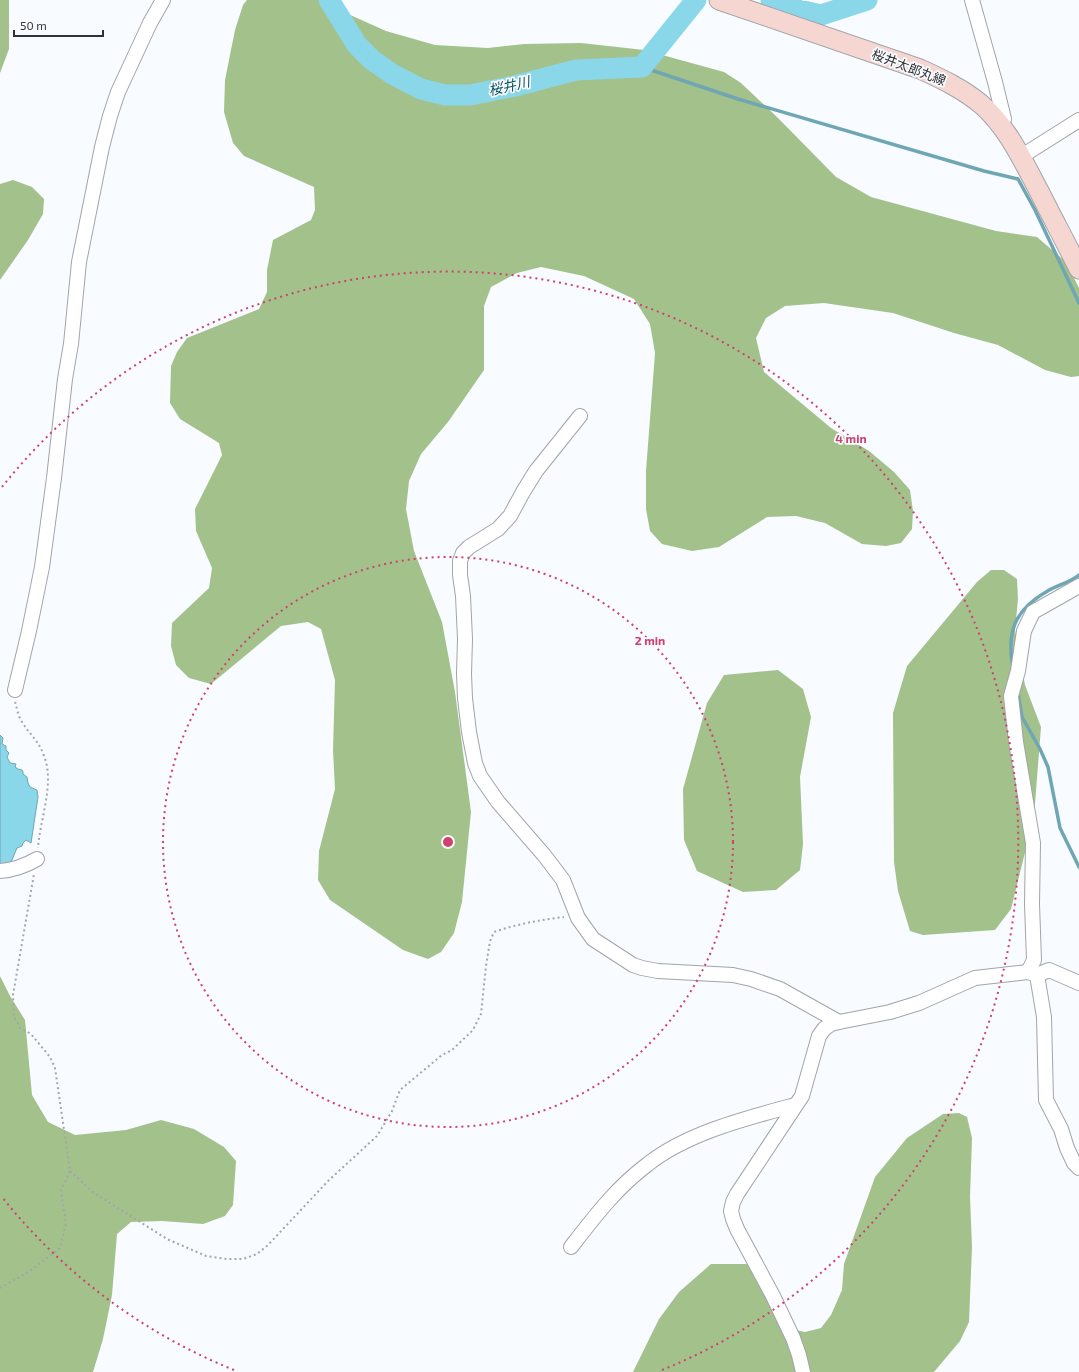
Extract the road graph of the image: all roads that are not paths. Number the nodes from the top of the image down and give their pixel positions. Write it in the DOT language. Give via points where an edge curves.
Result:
graph roads {
  1 [pos="163,0"];
  2 [pos="719,0"];
  3 [pos="972,1"];
  4 [pos="1079,120"];
  5 [pos="1000,124"];
  6 [pos="1022,156"];
  7 [pos="1079,269"];
  8 [pos="580,416"];
  9 [pos="1079,586"];
  10 [pos="15,690"];
  11 [pos="37,858"];
  12 [pos="0,871"];
  13 [pos="1033,973"];
  14 [pos="1079,983"];
  15 [pos="839,1022"];
  16 [pos="795,1105"];
  17 [pos="1079,1168"];
  18 [pos="571,1247"];
  19 [pos="803,1372"];
  1 -- 10 [label="street" via="118,92 102,147 79,262 47,535"];
  2 -- 5 [label="main road, 桜井太郎丸線" via="926,71 964,92 983,106"];
  3 -- 5 [label="street" via="1004,120"];
  4 -- 6 [label="street"];
  5 -- 6 [label="main road, 桜井太郎丸線"];
  6 -- 7 [label="main road, 桜井太郎丸線"];
  8 -- 15 [label="street" via="536,471 510,516 489,536 469,547 460,561 465,698 469,732 480,776 498,802 563,880 578,918 594,939 633,965 642,968 733,975 751,979 780,989"];
  9 -- 13 [label="street" via="1033,612 1024,631 1011,696 1033,843"];
  11 -- 12 [label="street" via="25,866"];
  13 -- 14 [label="street" via="1049,970"];
  13 -- 15 [label="street" via="975,978 890,1012"];
  13 -- 17 [label="street" via="1044,1017 1046,1100 1061,1129 1067,1148"];
  15 -- 16 [label="street" via="831,1024 819,1036 802,1096"];
  16 -- 18 [label="street" via="707,1132 654,1159 604,1204"];
  16 -- 19 [label="street" via="732,1202 731,1211 737,1229 793,1338"];
}
